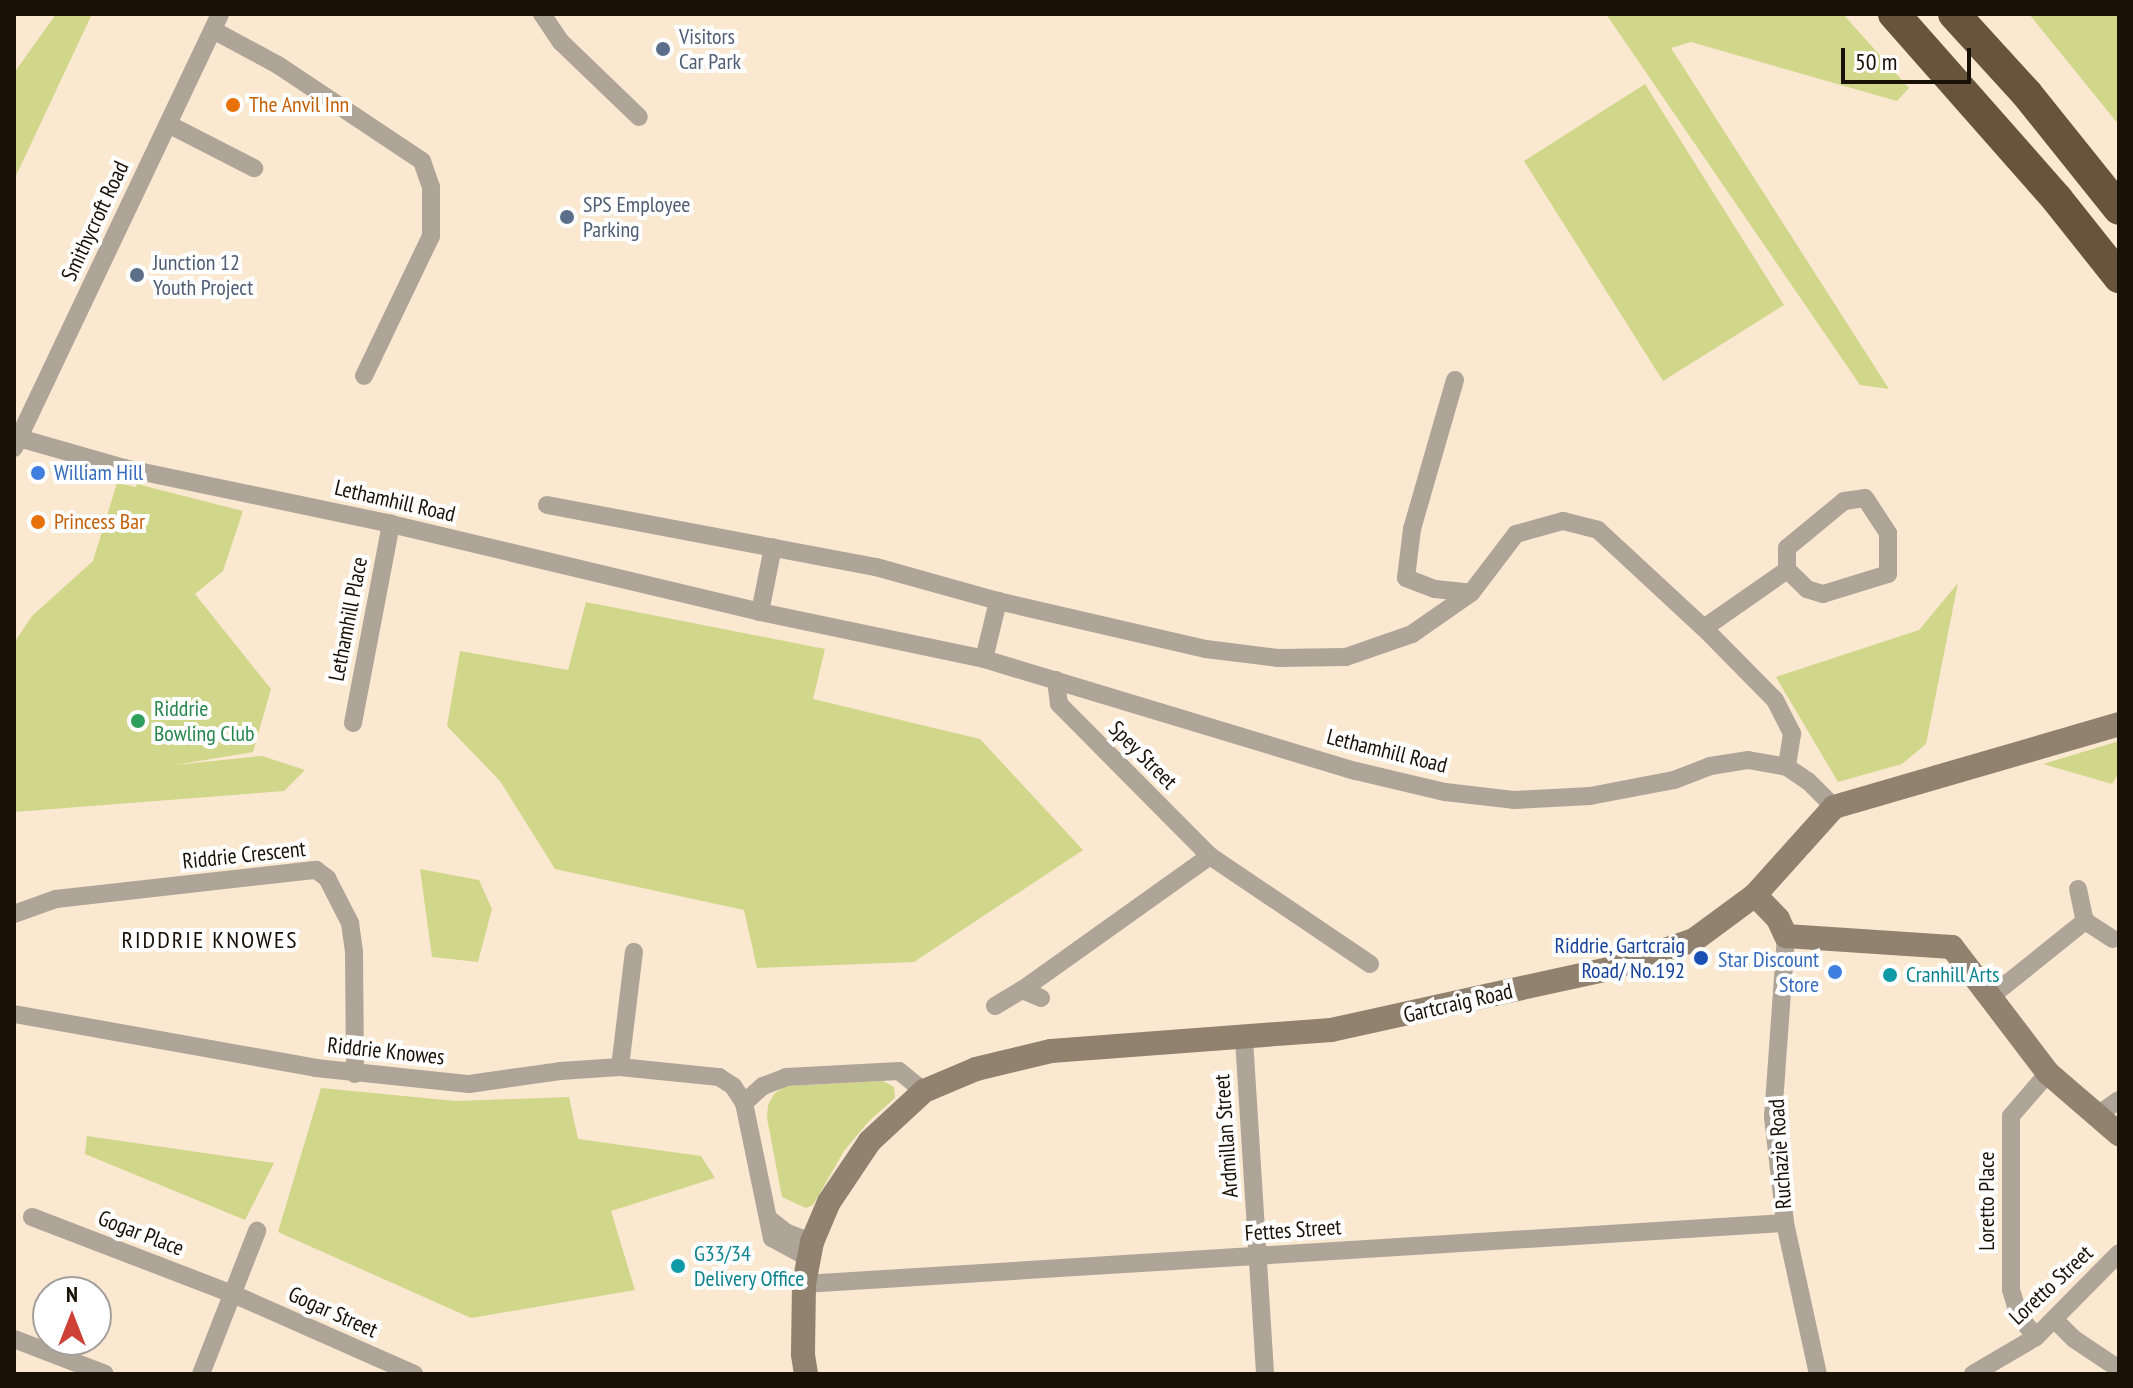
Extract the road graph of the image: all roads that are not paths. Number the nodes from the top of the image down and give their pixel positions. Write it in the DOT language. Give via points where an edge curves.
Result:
graph roads {
  1 [pos="542,14"];
  2 [pos="1894,14"];
  3 [pos="1954,14"];
  4 [pos="1973,14"];
  5 [pos="216,22"];
  6 [pos="2027,94"];
  7 [pos="639,117"];
  8 [pos="168,124"];
  9 [pos="254,168"];
  10 [pos="2119,209"];
  11 [pos="2119,277"];
  12 [pos="364,376"];
  13 [pos="1455,380"];
  14 [pos="16,443"];
  15 [pos="547,505"];
  16 [pos="391,524"];
  17 [pos="773,547"];
  18 [pos="1787,570"];
  19 [pos="1471,593"];
  20 [pos="998,601"];
  21 [pos="760,612"];
  22 [pos="1704,628"];
  23 [pos="984,659"];
  24 [pos="1056,680"];
  25 [pos="353,723"];
  26 [pos="2119,724"];
  27 [pos="1787,767"];
  28 [pos="1834,807"];
  29 [pos="1210,856"];
  30 [pos="2078,889"];
  31 [pos="1755,895"];
  32 [pos="14,914"];
  33 [pos="2085,921"];
  34 [pos="1786,936"];
  35 [pos="2113,939"];
  36 [pos="634,952"];
  37 [pos="1370,964"];
  38 [pos="1022,990"];
  39 [pos="1041,998"];
  40 [pos="1989,998"];
  41 [pos="995,1006"];
  42 [pos="14,1014"];
  43 [pos="1244,1039"];
  44 [pos="620,1067"];
  45 [pos="2048,1073"];
  46 [pos="355,1074"];
  47 [pos="918,1096"];
  48 [pos="2119,1100"];
  49 [pos="744,1103"];
  50 [pos="2096,1116"];
  51 [pos="2119,1134"];
  52 [pos="32,1217"];
  53 [pos="1785,1223"];
  54 [pos="257,1231"];
  55 [pos="811,1250"];
  56 [pos="2119,1253"];
  57 [pos="1257,1256"];
  58 [pos="804,1284"];
  59 [pos="233,1294"];
  60 [pos="2054,1319"];
  61 [pos="2036,1337"];
  62 [pos="14,1339"];
  63 [pos="2119,1369"];
  64 [pos="105,1374"];
  65 [pos="201,1374"];
  66 [pos="414,1374"];
  67 [pos="806,1374"];
  68 [pos="1265,1374"];
  69 [pos="1818,1374"];
  70 [pos="1973,1374"];
  1 -- 7 [label="street" via="561,42"];
  2 -- 11 [label="highway"];
  3 -- 6 [label="highway"];
  4 -- 6 [label="highway"];
  5 -- 8 [label="street, Smithycroft Road"];
  5 -- 12 [label="street" via="422,161 431,187 431,236"];
  6 -- 10 [label="highway"];
  8 -- 9 [label="street"];
  8 -- 14 [label="street, Smithycroft Road"];
  13 -- 19 [label="street" via="1412,529 1406,578 1435,589"];
  14 -- 16 [label="street, Lethamhill Road"];
  15 -- 17 [label="street"];
  16 -- 21 [label="street, Lethamhill Road"];
  16 -- 25 [label="street, Lethamhill Place"];
  17 -- 20 [label="street" via="876,567"];
  17 -- 21 [label="street"];
  18 -- 18 [label="street" via="1787,548 1844,501 1865,498 1888,533 1888,574 1823,594 1807,589"];
  18 -- 22 [label="street"];
  19 -- 20 [label="street" via="1412,634 1346,657 1278,658 1206,649"];
  19 -- 22 [label="street" via="1516,534 1563,521 1598,530"];
  20 -- 23 [label="street"];
  21 -- 23 [label="street, Lethamhill Road"];
  22 -- 27 [label="street" via="1775,700 1792,734"];
  23 -- 24 [label="street, Lethamhill Road"];
  24 -- 27 [label="street, Lethamhill Road" via="1356,771 1486,797 1590,796 1748,760"];
  24 -- 29 [label="street, Spey Street" via="1059,704"];
  26 -- 28 [label="street"];
  27 -- 28 [label="street, Lethamhill Road"];
  28 -- 31 [label="street, Gartcraig Road"];
  29 -- 37 [label="street, Spey Street"];
  29 -- 38 [label="street"];
  30 -- 33 [label="street"];
  31 -- 34 [label="street"];
  31 -- 43 [label="street, Gartcraig Road" via="1694,940 1612,968 1331,1030"];
  32 -- 46 [label="street, Riddrie Crescent" via="56,899 316,870 327,878 350,923"];
  33 -- 35 [label="street"];
  33 -- 40 [label="street"];
  34 -- 40 [label="street" via="1952,947"];
  34 -- 53 [label="street, Ruchazie Road" via="1773,1117"];
  36 -- 44 [label="street"];
  38 -- 39 [label="street"];
  38 -- 41 [label="street"];
  40 -- 45 [label="street"];
  42 -- 46 [label="street, Riddrie Knowes"];
  43 -- 47 [label="street, Gartcraig Road" via="1051,1051 976,1069"];
  43 -- 57 [label="street, Ardmillan Street"];
  44 -- 46 [label="street, Riddrie Knowes" via="469,1084"];
  44 -- 49 [label="street, Riddrie Knowes" via="719,1077"];
  45 -- 50 [label="street"];
  45 -- 61 [label="street, Loretto Place" via="2011,1116 2011,1289 2019,1316"];
  47 -- 49 [label="street" via="888,1071 786,1077 763,1086"];
  47 -- 55 [label="street, Gartcraig Road" via="870,1141 829,1202"];
  48 -- 50 [label="street"];
  49 -- 55 [label="street" via="772,1238"];
  50 -- 51 [label="street"];
  52 -- 59 [label="street, Gogar Place"];
  53 -- 57 [label="street, Fettes Street"];
  53 -- 69 [label="street, Ruchazie Road"];
  54 -- 59 [label="street"];
  55 -- 58 [label="street, Gartcraig Road"];
  56 -- 60 [label="street, Loretto Street"];
  57 -- 58 [label="street, Fettes Street"];
  57 -- 68 [label="street, Ardmillan Street"];
  58 -- 67 [label="street, Gartcraig Road"];
  59 -- 65 [label="street"];
  59 -- 66 [label="street, Gogar Street"];
  60 -- 61 [label="street, Loretto Street"];
  60 -- 63 [label="street"];
  61 -- 70 [label="street, Loretto Street"];
  62 -- 64 [label="street"];
}
